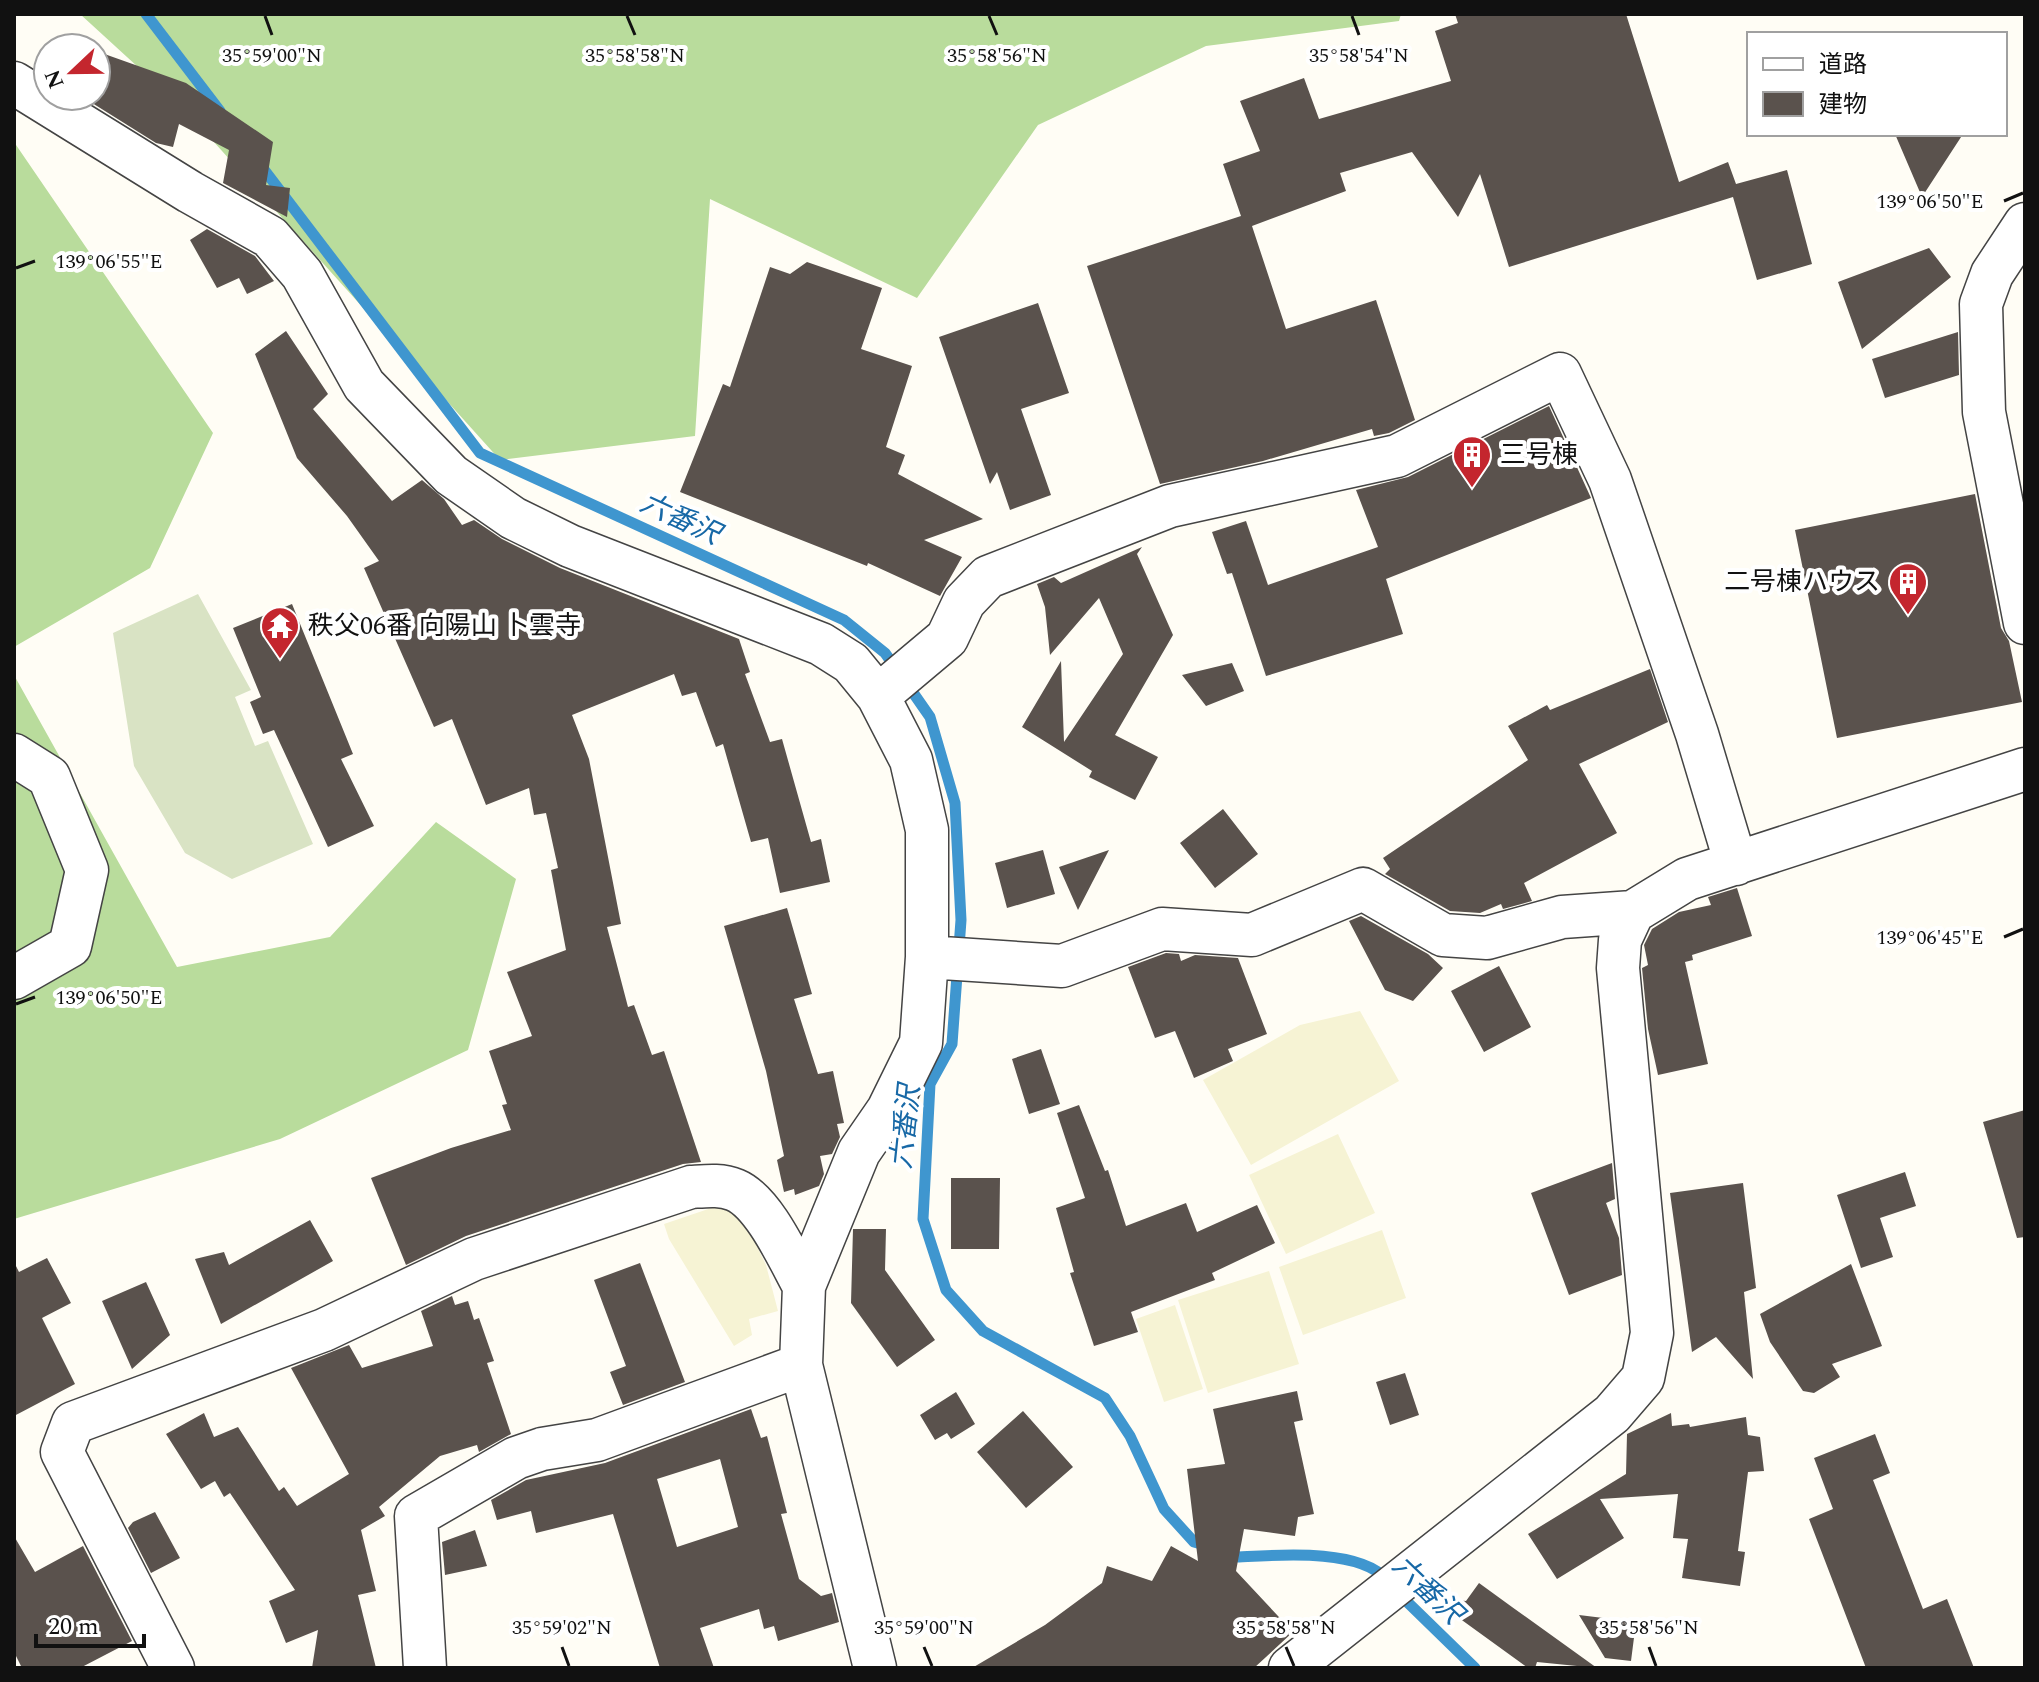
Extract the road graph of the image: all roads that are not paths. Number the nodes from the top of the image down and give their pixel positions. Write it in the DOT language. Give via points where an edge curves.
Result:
graph roads {
  1 [pos="14,83"];
  2 [pos="2025,224"];
  3 [pos="2025,623"];
  4 [pos="878,696"];
  5 [pos="14,755"];
  6 [pos="2025,769"];
  7 [pos="1736,864"];
  8 [pos="1633,912"];
  9 [pos="935,958"];
  10 [pos="14,978"];
  11 [pos="804,1286"];
  12 [pos="801,1365"];
  13 [pos="173,1668"];
  14 [pos="425,1668"];
  15 [pos="875,1668"];
  16 [pos="1290,1668"];
  1 -- 4 [label="street" via="270,237 302,274 364,385 451,475 513,518 570,546 821,644 851,663"];
  2 -- 3 [label="street" via="1992,274 1981,304 1984,412"];
  4 -- 7 [label="street" via="947,638 964,602 988,577 1170,506 1397,456 1560,374 1610,480"];
  4 -- 9 [label="street" via="911,760 927,830"];
  5 -- 10 [label="street" via="49,777 87,870 70,946"];
  6 -- 7 [label="street"];
  7 -- 8 [label="street" via="1687,879"];
  8 -- 9 [label="street" via="1562,917 1487,938 1443,935 1363,889 1252,935 1162,929 1062,966"];
  8 -- 16 [label="street" via="1620,940 1618,968 1652,1333 1643,1378 1612,1414"];
  9 -- 11 [label="street" via="921,1043 888,1110 859,1152"];
  11 -- 12 [label="street"];
  11 -- 13 [label="street" via="766,1220 737,1191 691,1187 474,1259 324,1330 73,1423 62,1452"];
  12 -- 14 [label="street" via="597,1440 516,1458 416,1516"];
  12 -- 15 [label="street"];
}
